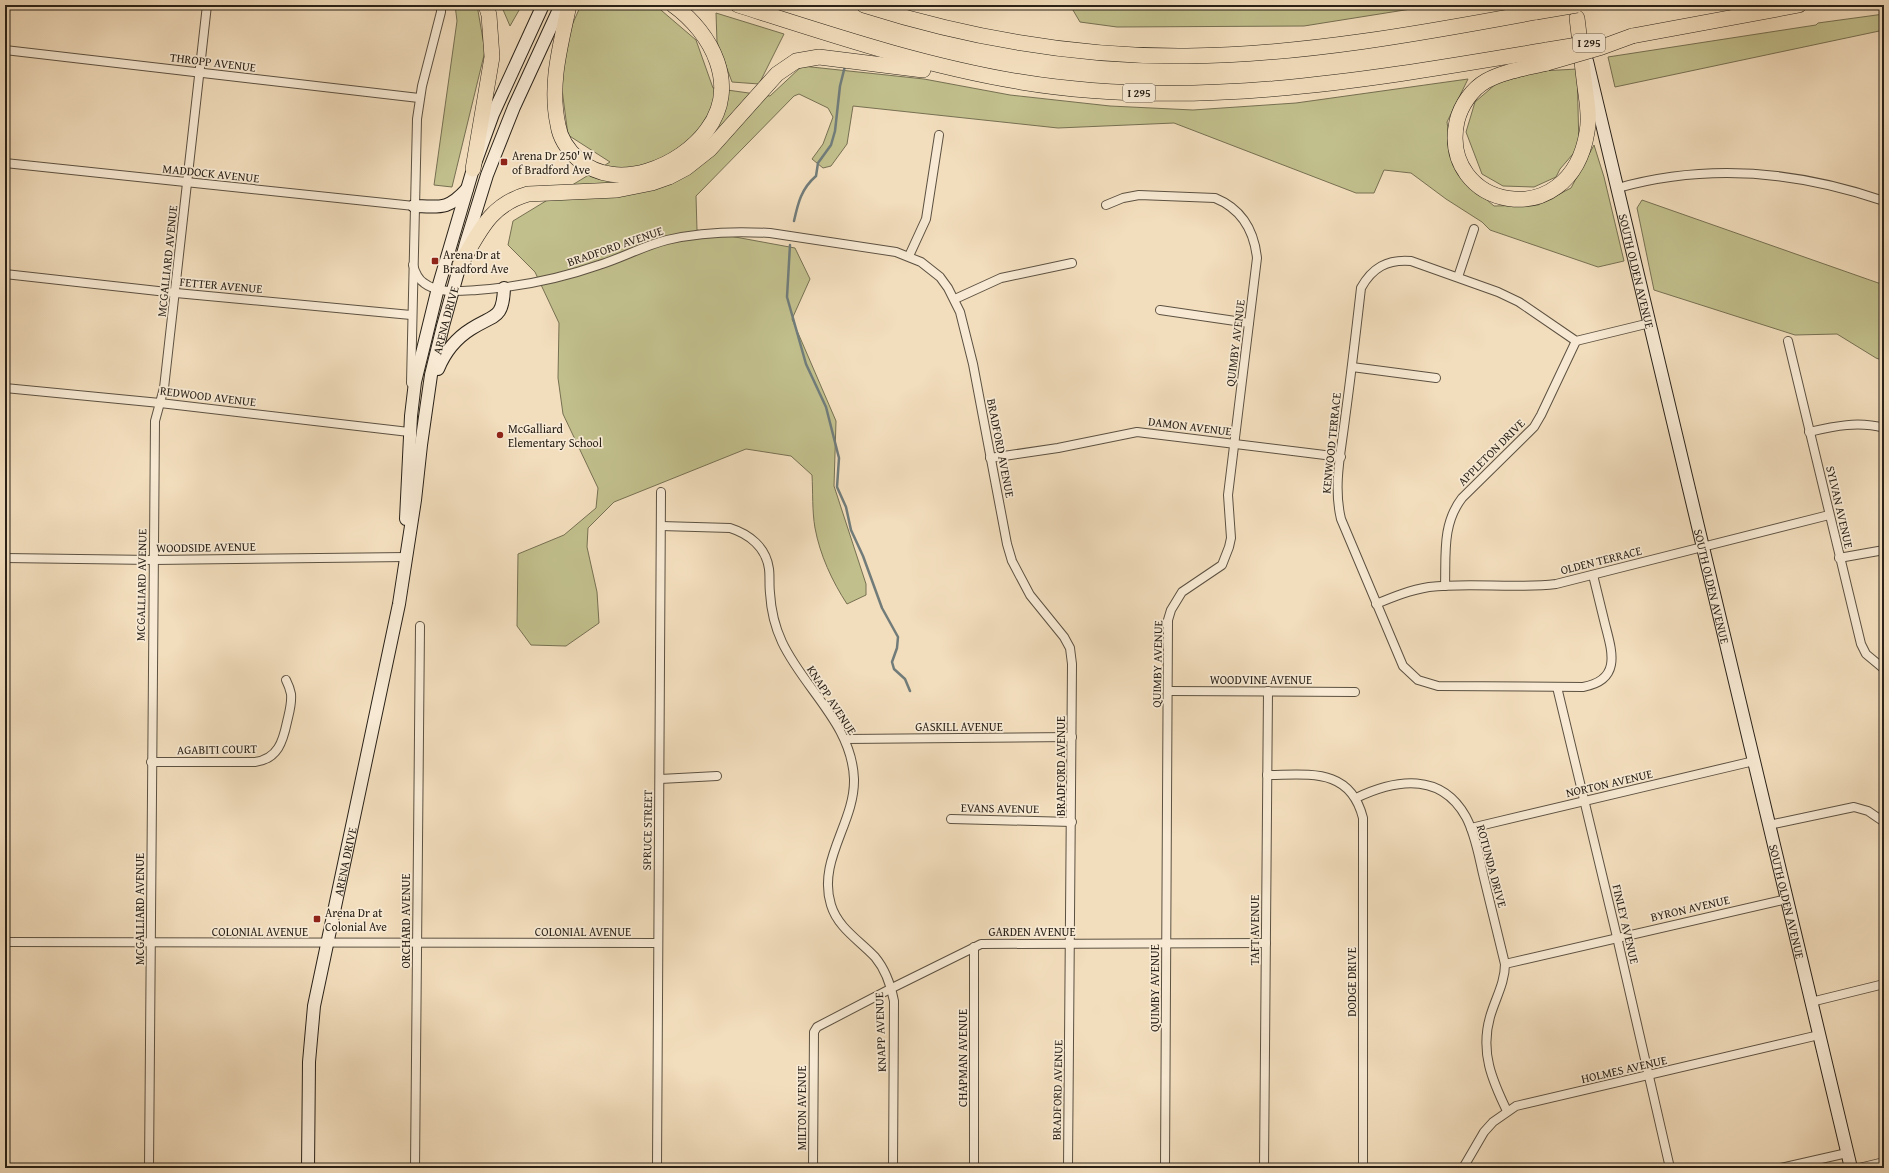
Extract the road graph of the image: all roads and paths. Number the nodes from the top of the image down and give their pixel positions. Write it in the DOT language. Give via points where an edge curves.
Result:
graph roads {
  1 [pos="207,5"];
  2 [pos="440,5"];
  3 [pos="486,5"];
  4 [pos="543,5"];
  5 [pos="561,5"];
  6 [pos="569,5"];
  7 [pos="673,5"];
  8 [pos="738,5"];
  9 [pos="864,5"];
  10 [pos="1799,5"];
  11 [pos="1576,9"];
  12 [pos="5,50"];
  13 [pos="1547,56"];
  14 [pos="200,73"];
  15 [pos="1021,82"];
  16 [pos="419,98"];
  17 [pos="939,134"];
  18 [pos="5,163"];
  19 [pos="474,169"];
  20 [pos="188,183"];
  21 [pos="469,187"];
  22 [pos="1618,188"];
  23 [pos="1884,201"];
  24 [pos="1106,205"];
  25 [pos="414,206"];
  26 [pos="1474,229"];
  27 [pos="909,256"];
  28 [pos="1072,263"];
  29 [pos="413,265"];
  30 [pos="460,265"];
  31 [pos="5,274"];
  32 [pos="1458,278"];
  33 [pos="438,288"];
  34 [pos="504,288"];
  35 [pos="453,292"];
  36 [pos="176,293"];
  37 [pos="954,299"];
  38 [pos="1160,310"];
  39 [pos="411,315"];
  40 [pos="1249,323"];
  41 [pos="1650,323"];
  42 [pos="1576,341"];
  43 [pos="1788,341"];
  44 [pos="1352,367"];
  45 [pos="1436,378"];
  46 [pos="5,388"];
  47 [pos="429,392"];
  48 [pos="160,403"];
  49 [pos="411,416"];
  50 [pos="1884,428"];
  51 [pos="409,432"];
  52 [pos="1809,432"];
  53 [pos="1235,443"];
  54 [pos="1341,457"];
  55 [pos="990,458"];
  56 [pos="661,492"];
  57 [pos="1829,515"];
  58 [pos="661,526"];
  59 [pos="1703,547"];
  60 [pos="1884,550"];
  61 [pos="407,557"];
  62 [pos="5,558"];
  63 [pos="1839,558"];
  64 [pos="153,560"];
  65 [pos="1593,575"];
  66 [pos="1445,586"];
  67 [pos="1376,604"];
  68 [pos="420,626"];
  69 [pos="1884,669"];
  70 [pos="286,680"];
  71 [pos="1557,687"];
  72 [pos="1168,691"];
  73 [pos="1268,691"];
  74 [pos="1354,692"];
  75 [pos="1072,737"];
  76 [pos="845,739"];
  77 [pos="1754,761"];
  78 [pos="151,762"];
  79 [pos="1267,775"];
  80 [pos="717,776"];
  81 [pos="660,779"];
  82 [pos="1356,798"];
  83 [pos="1584,801"];
  84 [pos="951,819"];
  85 [pos="1072,822"];
  86 [pos="1884,822"];
  87 [pos="1769,825"];
  88 [pos="1470,828"];
  89 [pos="1786,899"];
  90 [pos="1617,937"];
  91 [pos="5,942"];
  92 [pos="151,942"];
  93 [pos="326,943"];
  94 [pos="417,943"];
  95 [pos="658,943"];
  96 [pos="1071,943"];
  97 [pos="1166,943"];
  98 [pos="1266,943"];
  99 [pos="974,947"];
  100 [pos="1505,964"];
  101 [pos="1884,984"];
  102 [pos="892,988"];
  103 [pos="1811,1002"];
  104 [pos="1819,1035"];
  105 [pos="813,1048"];
  106 [pos="1649,1076"];
  107 [pos="1507,1111"];
  108 [pos="1847,1153"];
  109 [pos="1884,1162"];
  110 [pos="149,1168"];
  111 [pos="308,1168"];
  112 [pos="415,1168"];
  113 [pos="657,1168"];
  114 [pos="813,1168"];
  115 [pos="893,1168"];
  116 [pos="974,1168"];
  117 [pos="1068,1168"];
  118 [pos="1165,1168"];
  119 [pos="1264,1168"];
  120 [pos="1363,1168"];
  121 [pos="1463,1168"];
  122 [pos="1670,1168"];
  123 [pos="1781,1168"];
  124 [pos="1852,1168"];
  125 [pos="1859,1168"];
  1 -- 14 [label="street, MCGALLIARD AVENUE"];
  2 -- 16 [label="street" via="441,12"];
  3 -- 19 [label="highway" via="492,57"];
  4 -- 19 [label="main road, ARENA DRIVE" via="493,114"];
  5 -- 30 [label="main road, ARENA DRIVE" via="508,120 487,175"];
  6 -- 7 [label="highway" via="556,70 558,125 567,146 583,163 604,173 625,176 653,169 685,151 707,130 718,108 721,82 716,55 698,27"];
  8 -- 15 [label="highway, I 295" via="886,52"];
  9 -- 11 [label="highway, bridge" via="942,27 1011,42 1098,53 1165,56 1221,55 1309,48 1536,12"];
  10 -- 13 [label="highway, I 295, bridge" via="1632,36"];
  11 -- 13 [label="highway" via="1588,118 1584,147 1579,160 1553,191 1542,196 1516,200 1493,195 1474,181 1461,162 1455,140 1458,116 1469,96 1486,81"];
  11 -- 22 [label="main road, SOUTH OLDEN AVENUE"];
  12 -- 14 [label="street, THROPP AVENUE"];
  13 -- 15 [label="highway, I 295" via="1259,91 1132,93"];
  14 -- 16 [label="street, THROPP AVENUE"];
  14 -- 20 [label="street, MCGALLIARD AVENUE"];
  15 -- 30 [label="highway" via="819,57 796,61 777,74 710,149 686,168 664,179 635,188 528,194 517,198 500,206 487,220"];
  16 -- 25 [label="street"];
  17 -- 27 [label="street" via="926,219"];
  18 -- 20 [label="street, MADDOCK AVENUE"];
  19 -- 21 [label="main road, ARENA DRIVE"];
  20 -- 25 [label="street, MADDOCK AVENUE"];
  20 -- 36 [label="street, MCGALLIARD AVENUE"];
  21 -- 25 [label="main road" via="458,200 446,206"];
  21 -- 33 [label="main road, ARENA DRIVE"];
  22 -- 23 [label="street" via="1674,176 1734,172 1824,183"];
  22 -- 41 [label="main road, SOUTH OLDEN AVENUE"];
  24 -- 40 [label="street, QUIMBY AVENUE" via="1139,195 1201,196 1223,201 1234,209 1250,229 1256,247 1257,258"];
  25 -- 29 [label="street"];
  26 -- 32 [label="street"];
  27 -- 34 [label="street, BRADFORD AVENUE" via="770,233 726,232 668,240 574,273"];
  27 -- 37 [label="street, BRADFORD AVENUE" via="940,277"];
  28 -- 37 [label="street" via="1001,278"];
  29 -- 33 [label="street, BRADFORD AVENUE" via="417,276 424,284"];
  29 -- 39 [label="street"];
  30 -- 35 [label="main road, ARENA DRIVE"];
  31 -- 36 [label="street, FETTER AVENUE"];
  32 -- 42 [label="street, KENWOOD TERRACE" via="1519,302"];
  32 -- 44 [label="street, KENWOOD TERRACE" via="1405,261 1390,262 1374,271 1366,278 1361,288"];
  33 -- 35 [label="street, BRADFORD AVENUE"];
  33 -- 49 [label="main road, ARENA DRIVE" via="415,382"];
  34 -- 35 [label="street, BRADFORD AVENUE"];
  34 -- 47 [label="main road" via="500,310 452,345 439,367"];
  35 -- 47 [label="main road, ARENA DRIVE" via="431,375"];
  36 -- 39 [label="street, FETTER AVENUE"];
  36 -- 48 [label="street, MCGALLIARD AVENUE"];
  37 -- 55 [label="street, BRADFORD AVENUE" via="960,312 972,364"];
  38 -- 40 [label="street"];
  39 -- 49 [label="street"];
  40 -- 53 [label="street, QUIMBY AVENUE"];
  41 -- 42 [label="street"];
  41 -- 59 [label="main road, SOUTH OLDEN AVENUE"];
  42 -- 66 [label="street, APPLETON DRIVE" via="1534,427 1455,507 1447,530"];
  43 -- 52 [label="street, SYLVAN AVENUE"];
  44 -- 45 [label="street"];
  44 -- 54 [label="street, KENWOOD TERRACE"];
  46 -- 48 [label="street, REDWOOD AVENUE"];
  47 -- 61 [label="main road, ARENA DRIVE"];
  48 -- 51 [label="street, REDWOOD AVENUE"];
  48 -- 64 [label="street, MCGALLIARD AVENUE" via="155,421"];
  49 -- 51 [label="main road, ARENA DRIVE"];
  50 -- 52 [label="street" via="1843,424"];
  51 -- 61 [label="main road, ARENA DRIVE"];
  52 -- 57 [label="street, SYLVAN AVENUE"];
  53 -- 54 [label="street, DAMON AVENUE"];
  53 -- 55 [label="street, DAMON AVENUE" via="1137,432"];
  53 -- 72 [label="street, QUIMBY AVENUE" via="1228,495 1231,538 1229,547 1222,565 1182,592 1171,610 1168,620"];
  54 -- 67 [label="street, KENWOOD TERRACE" via="1337,492 1339,512"];
  55 -- 75 [label="street, BRADFORD AVENUE" via="1012,561 1030,595 1070,648"];
  56 -- 58 [label="street, SPRUCE STREET"];
  57 -- 59 [label="street, OLDEN TERRACE"];
  57 -- 63 [label="street, SYLVAN AVENUE"];
  58 -- 76 [label="street, KNAPP AVENUE" via="730,528 740,531 758,544 767,560 772,610 782,642 790,658"];
  58 -- 81 [label="street, SPRUCE STREET"];
  59 -- 65 [label="street, OLDEN TERRACE"];
  59 -- 77 [label="main road, SOUTH OLDEN AVENUE"];
  60 -- 63 [label="street"];
  61 -- 64 [label="street, WOODSIDE AVENUE"];
  61 -- 93 [label="main road, ARENA DRIVE"];
  62 -- 64 [label="street, WOODSIDE AVENUE"];
  63 -- 69 [label="street, SYLVAN AVENUE" via="1860,644 1866,654"];
  64 -- 78 [label="street, MCGALLIARD AVENUE"];
  65 -- 66 [label="street, OLDEN TERRACE" via="1535,587"];
  65 -- 71 [label="street, KENWOOD TERRACE" via="1613,654 1610,669 1606,676 1593,685"];
  66 -- 67 [label="street, OLDEN TERRACE" via="1409,591"];
  67 -- 71 [label="street, KENWOOD TERRACE" via="1398,657 1410,674 1418,680 1438,686"];
  68 -- 94 [label="street, ORCHARD AVENUE" via="415,674"];
  70 -- 78 [label="street, AGABITI COURT" via="291,694 290,712 280,747 268,758 255,762"];
  71 -- 83 [label="street, FINLEY AVENUE"];
  72 -- 73 [label="street, WOODVINE AVENUE"];
  72 -- 97 [label="street, QUIMBY AVENUE"];
  73 -- 74 [label="street, WOODVINE AVENUE"];
  73 -- 79 [label="street, TAFT AVENUE"];
  75 -- 76 [label="street, GASKILL AVENUE"];
  75 -- 85 [label="street, BRADFORD AVENUE"];
  76 -- 102 [label="street, KNAPP AVENUE" via="853,766 853,795 850,811 829,867 828,892 836,917 843,928 875,958"];
  77 -- 83 [label="street, NORTON AVENUE"];
  77 -- 87 [label="main road, SOUTH OLDEN AVENUE"];
  78 -- 92 [label="street, MCGALLIARD AVENUE"];
  79 -- 82 [label="street" via="1326,777 1343,785"];
  79 -- 98 [label="street, TAFT AVENUE"];
  80 -- 81 [label="street"];
  81 -- 95 [label="street, SPRUCE STREET"];
  82 -- 88 [label="street, ROTUNDA DRIVE" via="1387,785 1413,782 1446,795 1464,815"];
  82 -- 120 [label="street, DODGE DRIVE" via="1364,824"];
  83 -- 88 [label="street, NORTON AVENUE"];
  83 -- 90 [label="street, FINLEY AVENUE"];
  84 -- 85 [label="street, EVANS AVENUE"];
  85 -- 96 [label="street, BRADFORD AVENUE"];
  86 -- 87 [label="street" via="1868,811 1854,807"];
  87 -- 89 [label="main road, SOUTH OLDEN AVENUE"];
  88 -- 100 [label="street, ROTUNDA DRIVE"];
  89 -- 90 [label="street, BYRON AVENUE"];
  89 -- 103 [label="main road, SOUTH OLDEN AVENUE"];
  90 -- 100 [label="street, BYRON AVENUE"];
  90 -- 106 [label="street, FINLEY AVENUE"];
  91 -- 92 [label="street, COLONIAL AVENUE"];
  92 -- 93 [label="street, COLONIAL AVENUE"];
  92 -- 110 [label="street, MCGALLIARD AVENUE"];
  93 -- 94 [label="street, COLONIAL AVENUE"];
  93 -- 111 [label="main road, ARENA DRIVE" via="310,1037"];
  94 -- 95 [label="street, COLONIAL AVENUE"];
  94 -- 112 [label="street, ORCHARD AVENUE"];
  95 -- 113 [label="street, SPRUCE STREET"];
  96 -- 97 [label="street, GARDEN AVENUE"];
  96 -- 99 [label="street, GARDEN AVENUE" via="982,944"];
  96 -- 117 [label="street, BRADFORD AVENUE"];
  97 -- 98 [label="street, GARDEN AVENUE"];
  97 -- 118 [label="street, QUIMBY AVENUE"];
  98 -- 119 [label="street, TAFT AVENUE"];
  99 -- 102 [label="street, GARDEN AVENUE"];
  99 -- 116 [label="street, CHAPMAN AVENUE"];
  100 -- 107 [label="street, ROTUNDA DRIVE" via="1505,976 1490,1017 1487,1053 1493,1082"];
  101 -- 103 [label="street"];
  102 -- 105 [label="street, GARDEN AVENUE" via="817,1028 813,1037"];
  102 -- 115 [label="street, KNAPP AVENUE"];
  103 -- 104 [label="main road, SOUTH OLDEN AVENUE"];
  104 -- 106 [label="street, HOLMES AVENUE"];
  104 -- 108 [label="main road, SOUTH OLDEN AVENUE"];
  105 -- 114 [label="street, MILTON AVENUE"];
  106 -- 107 [label="street, HOLMES AVENUE" via="1526,1103"];
  106 -- 122 [label="street, FINLEY AVENUE"];
  107 -- 121 [label="street, HOLMES AVENUE" via="1484,1132"];
  108 -- 123 [label="street"];
  108 -- 124 [label="main road, SOUTH OLDEN AVENUE"];
  109 -- 125 [label="street"];
}
